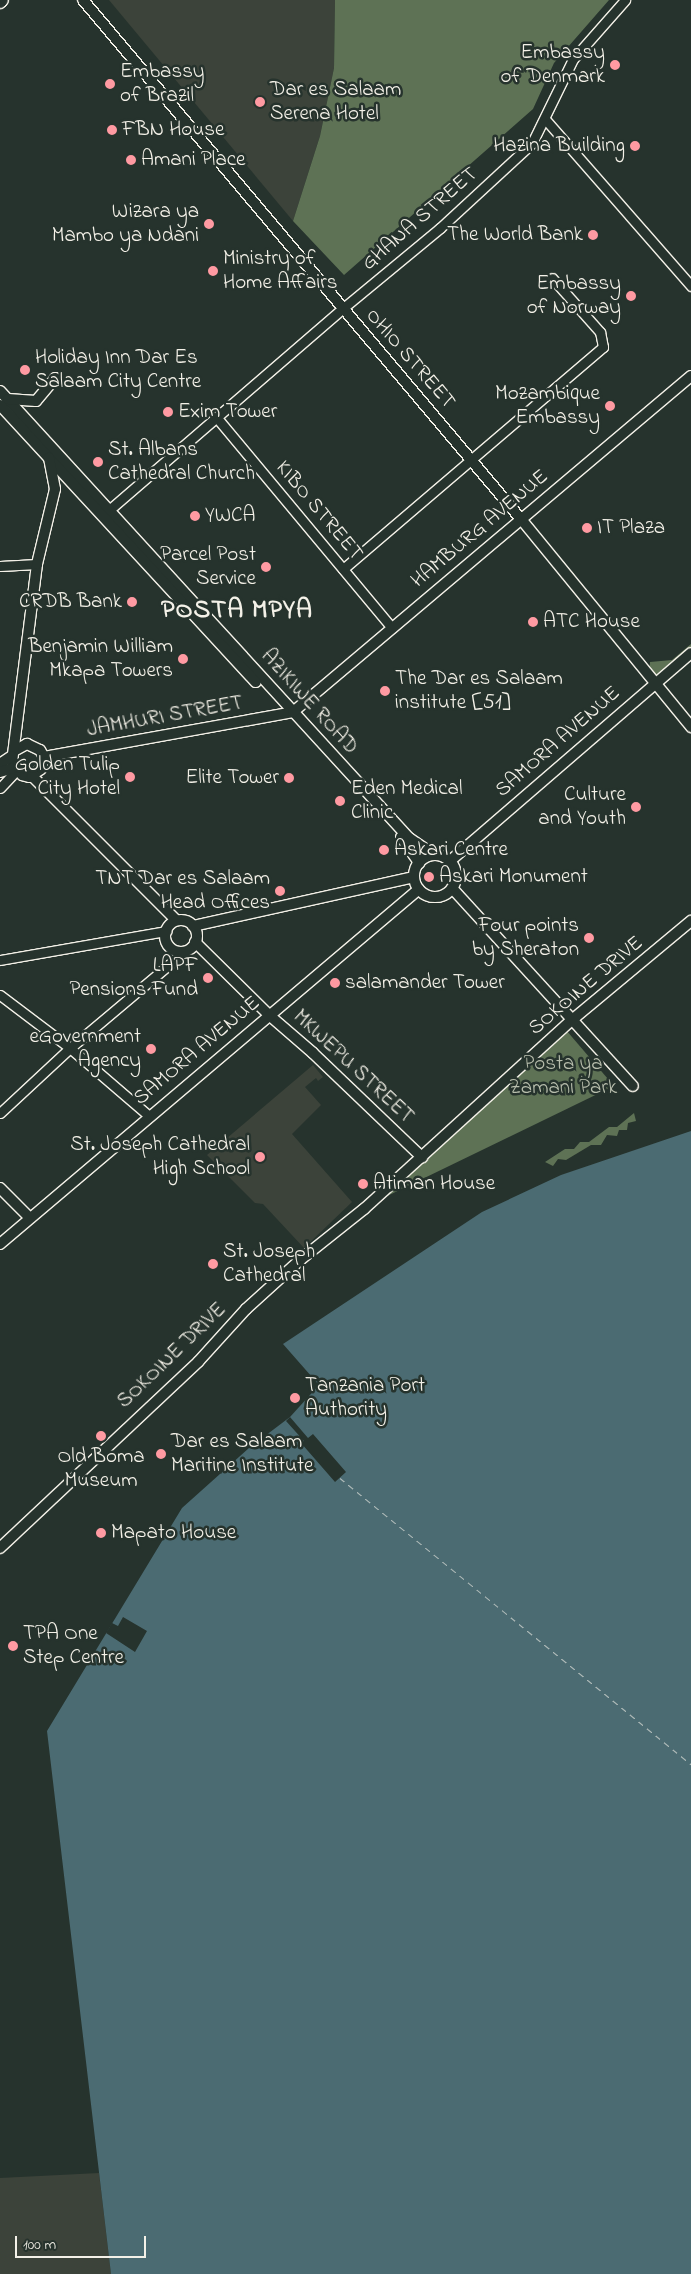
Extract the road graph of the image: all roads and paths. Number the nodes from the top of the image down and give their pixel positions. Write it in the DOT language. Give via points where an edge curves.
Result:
graph roads {
  1 [pos="83,0"];
  2 [pos="91,0"];
  3 [pos="625,0"];
  4 [pos="99,16"];
  5 [pos="545,119"];
  6 [pos="552,278"];
  7 [pos="691,286"];
  8 [pos="342,309"];
  9 [pos="691,376"];
  10 [pos="55,378"];
  11 [pos="0,391"];
  12 [pos="4,402"];
  13 [pos="218,418"];
  14 [pos="50,445"];
  15 [pos="49,458"];
  16 [pos="471,460"];
  17 [pos="55,489"];
  18 [pos="77,489"];
  19 [pos="109,510"];
  20 [pos="521,519"];
  21 [pos="37,564"];
  22 [pos="0,566"];
  23 [pos="343,569"];
  24 [pos="392,628"];
  25 [pos="691,653"];
  26 [pos="654,684"];
  27 [pos="290,713"];
  28 [pos="691,727"];
  29 [pos="18,728"];
  30 [pos="27,744"];
  31 [pos="14,753"];
  32 [pos="44,757"];
  33 [pos="0,764"];
  34 [pos="14,769"];
  35 [pos="0,772"];
  36 [pos="32,776"];
  37 [pos="0,788"];
  38 [pos="434,855"];
  39 [pos="450,861"];
  40 [pos="419,863"];
  41 [pos="414,877"];
  42 [pos="452,888"];
  43 [pos="419,889"];
  44 [pos="176,920"];
  45 [pos="691,921"];
  46 [pos="193,926"];
  47 [pos="166,931"];
  48 [pos="195,942"];
  49 [pos="185,951"];
  50 [pos="0,960"];
  51 [pos="0,995"];
  52 [pos="269,1015"];
  53 [pos="572,1020"];
  54 [pos="70,1048"];
  55 [pos="633,1086"];
  56 [pos="0,1113"];
  57 [pos="148,1115"];
  58 [pos="422,1157"];
  59 [pos="0,1188"];
  60 [pos="30,1218"];
  61 [pos="0,1244"];
  62 [pos="0,1548"];
  1 -- 4 [label="street, OHIO STREET"];
  2 -- 4 [label="street, OHIO STREET"];
  3 -- 5 [label="street, GHANA STREET" via="573,59"];
  4 -- 8 [label="street, OHIO STREET"];
  5 -- 7 [label="street"];
  5 -- 8 [label="street, GHANA STREET" via="532,143 440,228"];
  6 -- 16 [label="street" via="600,332 603,347"];
  8 -- 13 [label="street, GHANA STREET"];
  8 -- 16 [label="street, OHIO STREET"];
  9 -- 20 [label="street, HAMBURG AVENUE"];
  10 -- 12 [label="street" via="36,401"];
  11 -- 12 [label="street, AZIKIWE ROAD"];
  12 -- 14 [label="street, AZIKIWE ROAD"];
  12 -- 15 [label="street, AZIKIWE ROAD"];
  13 -- 19 [label="street, GHANA STREET"];
  13 -- 23 [label="street, KIBO STREET"];
  14 -- 15 [label="street"];
  14 -- 19 [label="street, AZIKIWE ROAD"];
  15 -- 17 [label="street"];
  15 -- 18 [label="street, AZIKIWE ROAD"];
  16 -- 20 [label="street, OHIO STREET"];
  16 -- 23 [label="street"];
  17 -- 18 [label="street" via="65,486"];
  17 -- 21 [label="street"];
  18 -- 27 [label="street, AZIKIWE ROAD"];
  19 -- 27 [label="street, AZIKIWE ROAD"];
  20 -- 24 [label="street, HAMBURG AVENUE"];
  20 -- 26 [label="street, OHIO STREET"];
  21 -- 22 [label="street"];
  21 -- 29 [label="street"];
  23 -- 24 [label="street, KIBO STREET"];
  24 -- 27 [label="street, HAMBURG AVENUE"];
  25 -- 26 [label="street, SAMORA AVENUE"];
  26 -- 28 [label="street, OHIO STREET"];
  26 -- 39 [label="street, SAMORA AVENUE"];
  27 -- 32 [label="street, JAMHURI STREET"];
  27 -- 38 [label="street, AZIKIWE ROAD" via="408,838"];
  27 -- 40 [label="street, AZIKIWE ROAD" via="407,845"];
  29 -- 30 [label="street"];
  29 -- 31 [label="street"];
  30 -- 31 [label="street"];
  30 -- 32 [label="street" via="40,750"];
  31 -- 33 [label="street"];
  31 -- 34 [label="street"];
  32 -- 36 [label="street" via="41,770"];
  34 -- 35 [label="street"];
  34 -- 36 [label="street" via="22,775"];
  34 -- 37 [label="street"];
  36 -- 44 [label="street"];
  38 -- 39 [label="street"];
  38 -- 40 [label="street"];
  39 -- 42 [label="street" via="456,872"];
  40 -- 41 [label="street"];
  41 -- 43 [label="street"];
  41 -- 46 [label="street"];
  42 -- 43 [label="street" via="438,896 424,894"];
  42 -- 53 [label="street"];
  43 -- 52 [label="street, SAMORA AVENUE"];
  44 -- 46 [label="street"];
  44 -- 47 [label="street"];
  45 -- 53 [label="street, SOKOINE DRIVE"];
  46 -- 48 [label="street"];
  47 -- 49 [label="street" via="165,940 171,948"];
  47 -- 50 [label="street"];
  48 -- 49 [label="street"];
  48 -- 52 [label="street, MKWEPU STREET"];
  49 -- 54 [label="street"];
  51 -- 54 [label="street"];
  52 -- 57 [label="street, SAMORA AVENUE"];
  52 -- 58 [label="street, MKWEPU STREET" via="313,1052"];
  53 -- 55 [label="street"];
  53 -- 58 [label="street, SOKOINE DRIVE"];
  54 -- 56 [label="street"];
  54 -- 57 [label="street"];
  57 -- 60 [label="street, SAMORA AVENUE"];
  58 -- 62 [label="street, SOKOINE DRIVE" via="246,1310 198,1362"];
  59 -- 60 [label="street"];
  60 -- 61 [label="street, SAMORA AVENUE"];
}
